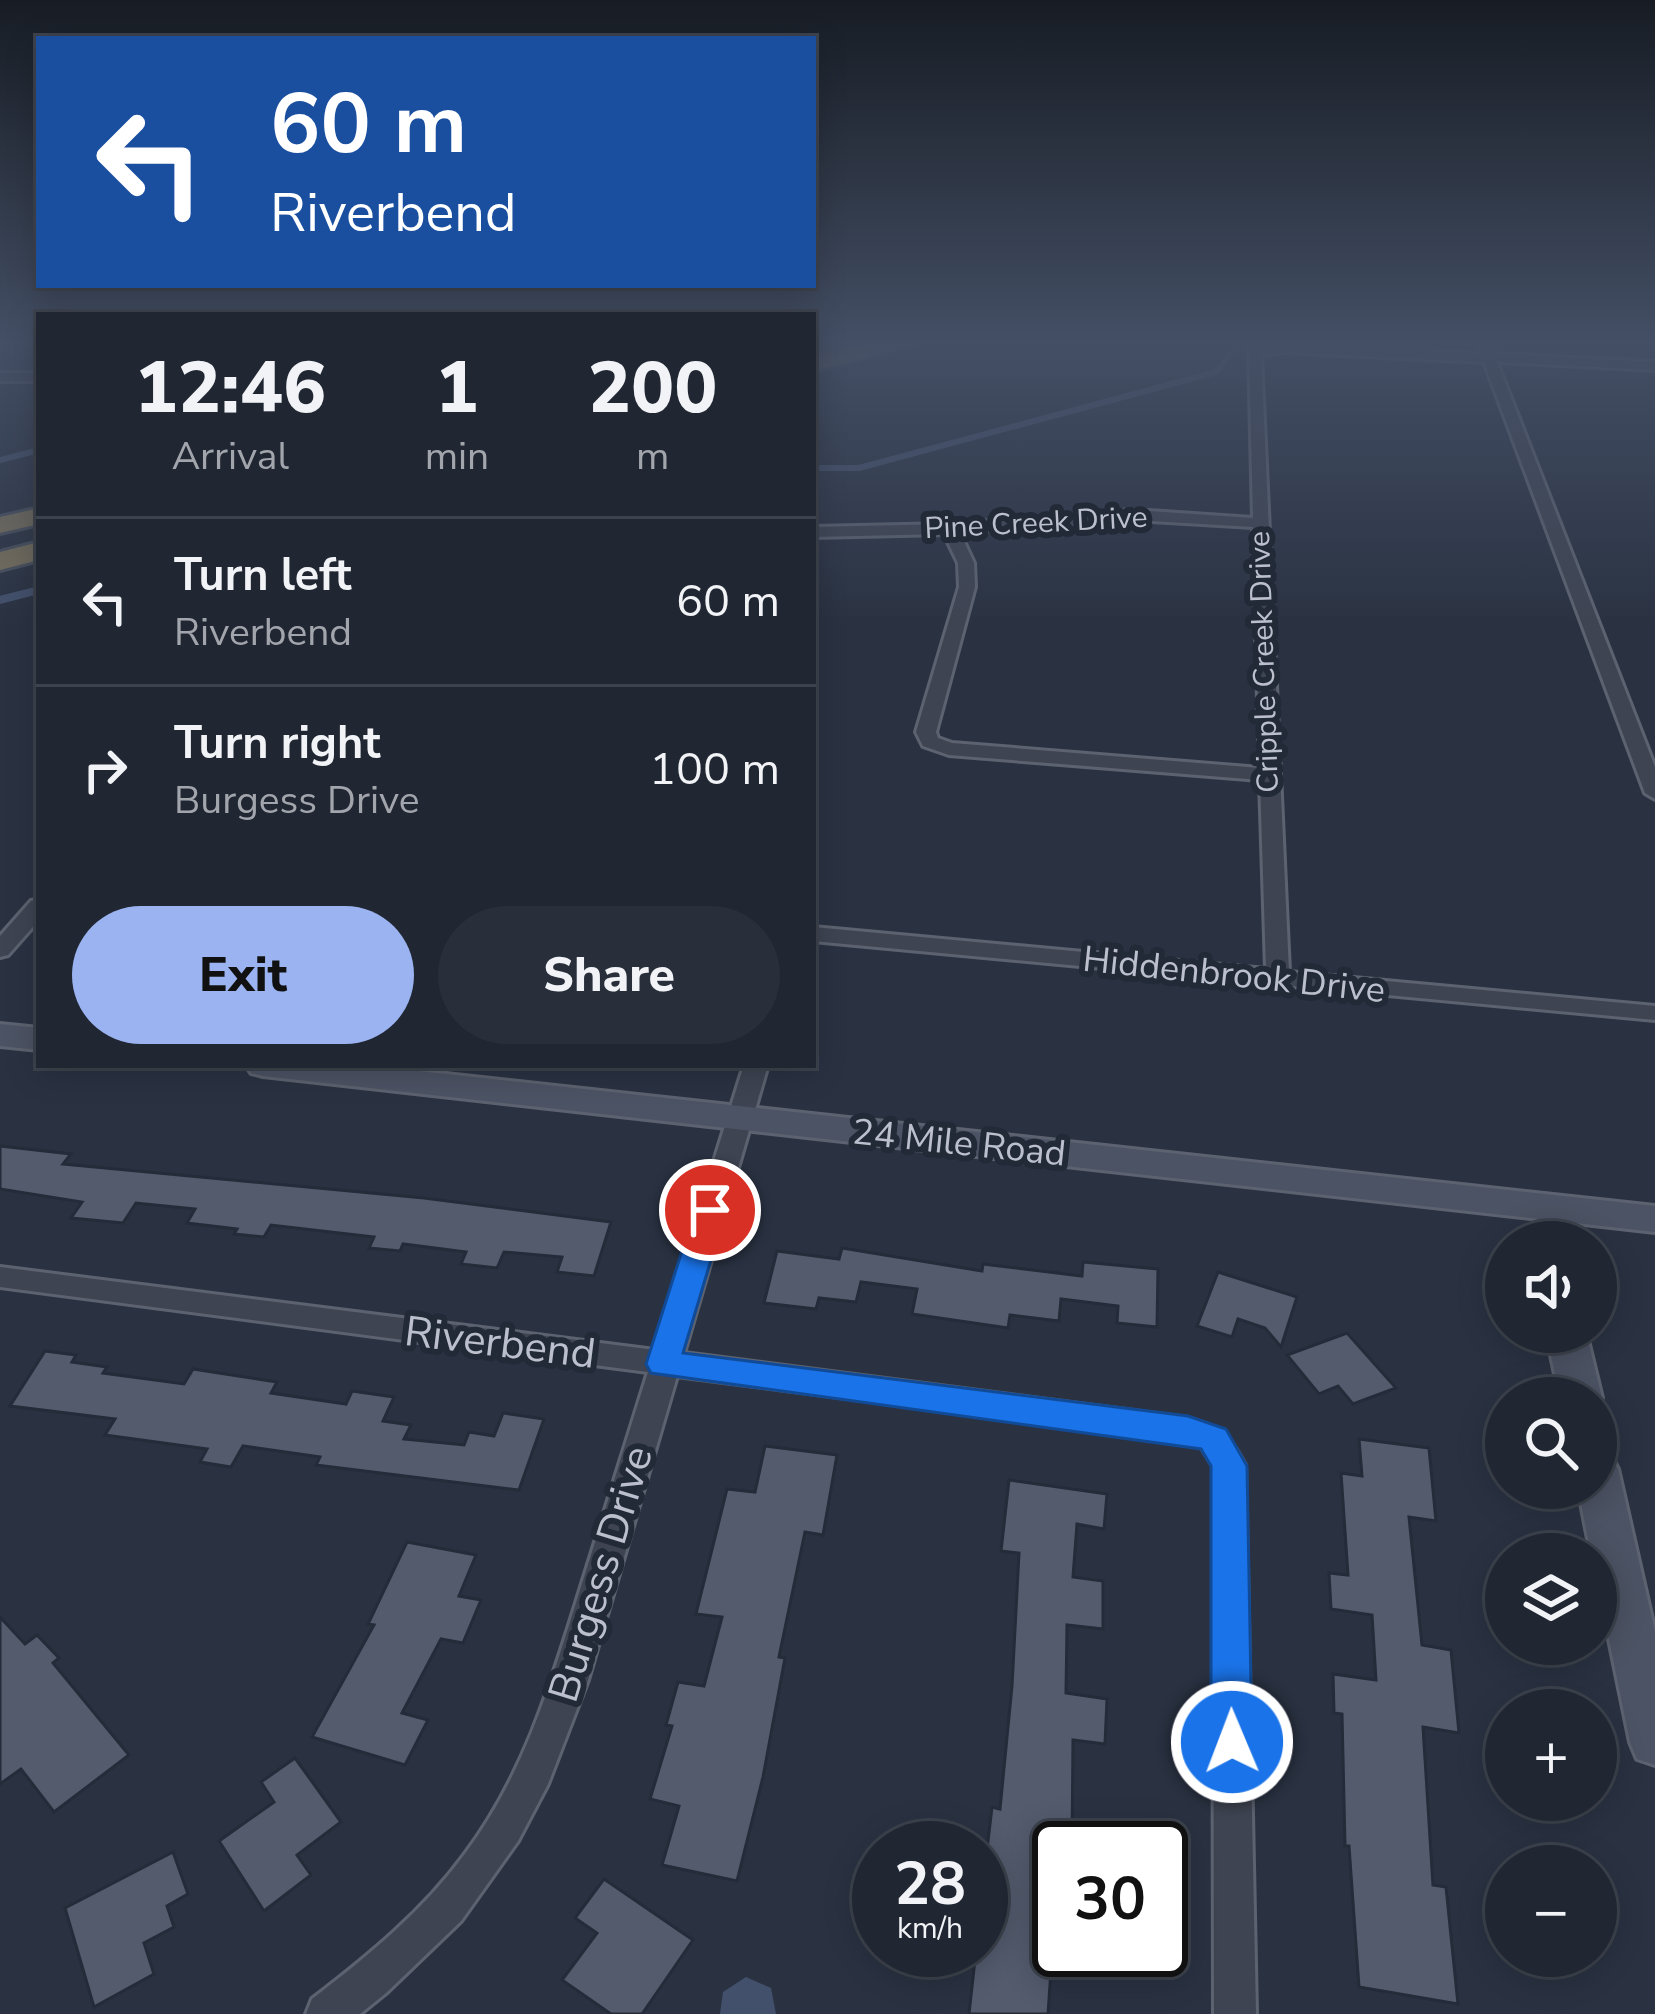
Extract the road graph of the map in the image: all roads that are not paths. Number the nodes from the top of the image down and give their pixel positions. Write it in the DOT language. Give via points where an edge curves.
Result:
graph roads {
  1 [pos="1256,436"];
  2 [pos="1519,436"];
  3 [pos="36,517"];
  4 [pos="1259,523"];
  5 [pos="0,525"];
  6 [pos="950,529"];
  7 [pos="816,532"];
  8 [pos="36,552"];
  9 [pos="0,561"];
  10 [pos="1268,775"];
  11 [pos="1655,794"];
  12 [pos="36,909"];
  13 [pos="816,934"];
  14 [pos="0,950"];
  15 [pos="1278,980"];
  16 [pos="1655,1013"];
  17 [pos="0,1035"];
  18 [pos="36,1040"];
  19 [pos="288,1068"];
  20 [pos="755,1068"];
  21 [pos="739,1120"];
  22 [pos="1655,1219"];
  23 [pos="1520,1221"];
  24 [pos="1610,1221"];
  25 [pos="0,1276"];
  26 [pos="663,1364"];
  27 [pos="1605,1509"];
  28 [pos="1655,1742"];
  29 [pos="327,2014"];
  30 [pos="1234,2014"];
  1 -- 4 [label="street, Cripple Creek Drive"];
  2 -- 11 [label="street"];
  3 -- 5 [label="highway"];
  4 -- 6 [label="street, Pine Creek Drive" via="1134,515"];
  4 -- 10 [label="street, Cripple Creek Drive"];
  6 -- 7 [label="street, Pine Creek Drive"];
  6 -- 10 [label="street" via="968,578 925,735 930,742"];
  8 -- 9 [label="highway"];
  10 -- 15 [label="street, Cripple Creek Drive"];
  12 -- 14 [label="street"];
  13 -- 15 [label="street, Hiddenbrook Drive"];
  15 -- 16 [label="street, Hiddenbrook Drive"];
  17 -- 18 [label="street"];
  19 -- 21 [label="street, 24 Mile Road"];
  20 -- 21 [label="street, Burgess Drive"];
  21 -- 23 [label="street, 24 Mile Road"];
  21 -- 26 [label="street, Burgess Drive"];
  22 -- 24 [label="street, 24 Mile Road"];
  25 -- 26 [label="street, Riverbend"];
  26 -- 29 [label="street, Burgess Drive" via="571,1680 519,1805 440,1920"];
  26 -- 30 [label="street, Riverbend" via="1214,1439 1229,1466"];
  27 -- 28 [label="street"];
}
